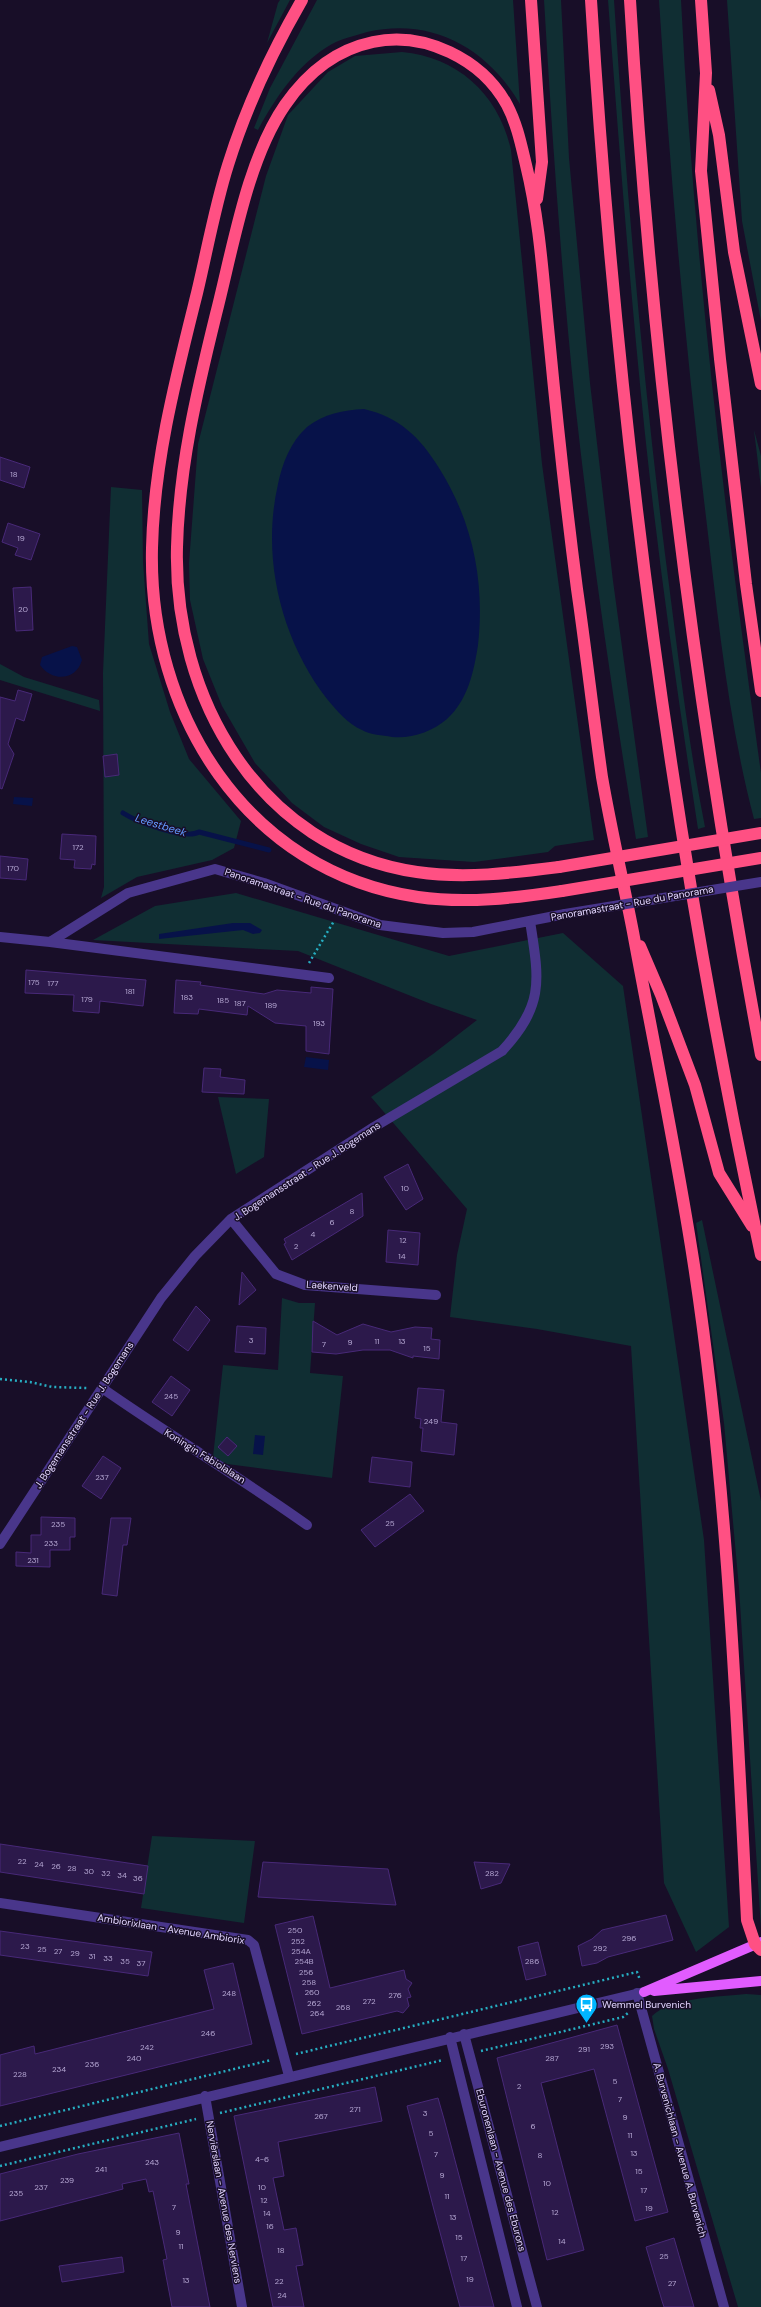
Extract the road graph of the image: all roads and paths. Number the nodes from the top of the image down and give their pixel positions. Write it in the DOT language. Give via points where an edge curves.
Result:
graph roads {
  1 [pos="302,0"];
  2 [pos="531,0"];
  3 [pos="591,0"];
  4 [pos="630,0"];
  5 [pos="701,0"];
  6 [pos="706,73"];
  7 [pos="536,207"];
  8 [pos="761,384"];
  9 [pos="761,691"];
  10 [pos="761,833"];
  11 [pos="761,858"];
  12 [pos="761,882"];
  13 [pos="335,919"];
  14 [pos="530,921"];
  15 [pos="632,926"];
  16 [pos="0,937"];
  17 [pos="50,942"];
  18 [pos="313,954"];
  19 [pos="329,978"];
  20 [pos="761,1055"];
  21 [pos="231,1218"];
  22 [pos="756,1232"];
  23 [pos="761,1255"];
  24 [pos="436,1295"];
  25 [pos="0,1379"];
  26 [pos="102,1388"];
  27 [pos="307,1525"];
  28 [pos="0,1544"];
  29 [pos="0,1903"];
  30 [pos="759,1945"];
  31 [pos="761,1981"];
  32 [pos="641,1992"];
  33 [pos="640,2006"];
  34 [pos="464,2034"];
  35 [pos="450,2037"];
  36 [pos="470,2053"];
  37 [pos="284,2057"];
  38 [pos="454,2057"];
  39 [pos="289,2076"];
  40 [pos="205,2096"];
  41 [pos="208,2116"];
  42 [pos="0,2126"];
  43 [pos="0,2146"];
  44 [pos="0,2166"];
  45 [pos="242,2307"];
  46 [pos="517,2307"];
  47 [pos="537,2307"];
  48 [pos="724,2307"];
  1 -- 11 [label="highway, bridge" via="270,60 250,105 228,166 171,398 162,445 152,550 159,633 167,668 183,715 212,767 253,816 303,856 360,883 422,898 492,899 562,891"];
  2 -- 7 [label="highway" via="542,162"];
  3 -- 22 [label="highway" via="609,253 663,713 716,1029"];
  4 -- 20 [label="highway" via="648,240 680,538 732,894"];
  5 -- 6 [label="highway"];
  6 -- 8 [label="highway" via="719,135 734,252"];
  6 -- 9 [label="highway" via="701,171 720,359"];
  7 -- 10 [label="highway, bridge" via="520,136 511,112 486,77 470,63 448,51 420,42 392,39 371,42 336,55 305,80 289,99 272,127 250,184 205,358 185,449 177,548 178,586 182,625 204,701 242,766 270,798 300,824 326,841 383,865 418,872 490,874 559,867"];
  7 -- 15 [label="highway" via="562,474 603,778"];
  12 -- 14 [label="street, Panoramastraat - Rue du Panorama, bridge"];
  13 -- 18 [label="path"];
  14 -- 17 [label="street, Panoramastraat - Rue du Panorama" via="472,932 443,933 380,925 215,869 128,893"];
  14 -- 21 [label="street, J. Bogemansstraat - Rue J. Bogemans" via="537,992 528,1018 502,1051 374,1127"];
  15 -- 22 [label="highway" via="694,1085 719,1173"];
  15 -- 30 [label="highway" via="694,1261 715,1431 731,1612 748,1920"];
  16 -- 17 [label="street"];
  17 -- 19 [label="street"];
  21 -- 24 [label="street, Laekenveld" via="276,1274 294,1282"];
  21 -- 26 [label="street, J. Bogemansstraat - Rue J. Bogemans" via="195,1256 161,1298"];
  22 -- 23 [label="highway"];
  25 -- 26 [label="path" via="52,1387"];
  26 -- 27 [label="street, Koningin Fabiolalaan"];
  26 -- 28 [label="street, J. Bogemansstraat - Rue J. Bogemans"];
  29 -- 37 [label="street, Ambiorixlaan - Avenue Ambiorix" via="248,1940 254,1945"];
  30 -- 32 [label="main road"];
  31 -- 32 [label="main road"];
  32 -- 33 [label="street, A. Burvenichlaan - Avenue A. Burvenich"];
  32 -- 34 [label="street"];
  32 -- 37 [label="path" via="637,1972"];
  33 -- 36 [label="path" via="631,2009 627,2016"];
  33 -- 48 [label="street, A. Burvenichlaan - Avenue A. Burvenich"];
  34 -- 35 [label="street"];
  34 -- 36 [label="street, Eburonenlaan - Avenue des Eburons"];
  35 -- 38 [label="street, Eburonenlaan - Avenue des Eburons"];
  35 -- 39 [label="street"];
  36 -- 47 [label="street, Eburonenlaan - Avenue des Eburons"];
  37 -- 39 [label="street, Ambiorixlaan - Avenue Ambiorix"];
  37 -- 42 [label="path"];
  38 -- 41 [label="path"];
  38 -- 46 [label="street, Eburonenlaan - Avenue des Eburons"];
  39 -- 40 [label="street"];
  40 -- 41 [label="street, Nerviërslaan - Avenue des Nerviens"];
  40 -- 43 [label="street"];
  41 -- 44 [label="path"];
  41 -- 45 [label="street, Nerviërslaan - Avenue des Nerviens"];
}
